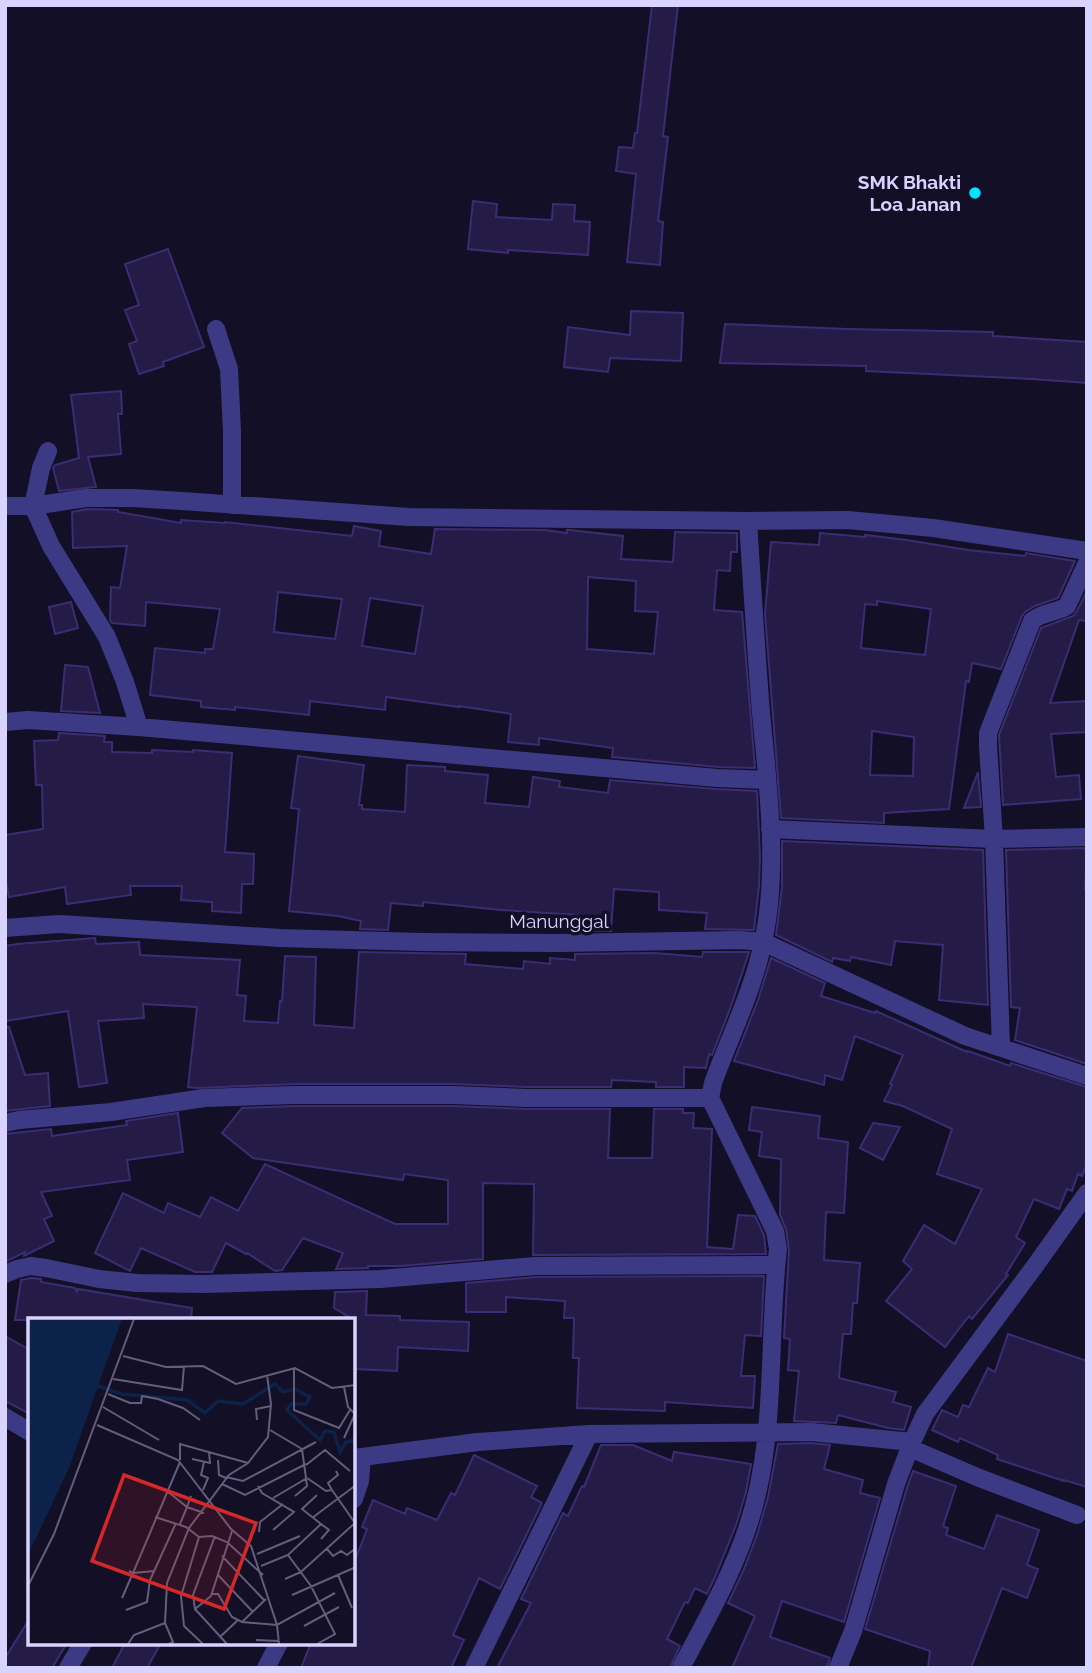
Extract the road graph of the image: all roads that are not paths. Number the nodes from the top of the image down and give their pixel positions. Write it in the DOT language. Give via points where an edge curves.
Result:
graph roads {
  1 [pos="216,328"];
  2 [pos="48,451"];
  3 [pos="232,505"];
  4 [pos="5,506"];
  5 [pos="33,506"];
  6 [pos="748,521"];
  7 [pos="1087,551"];
  8 [pos="1087,563"];
  9 [pos="5,722"];
  10 [pos="139,727"];
  11 [pos="767,780"];
  12 [pos="771,829"];
  13 [pos="1087,837"];
  14 [pos="994,839"];
  15 [pos="5,928"];
  16 [pos="763,942"];
  17 [pos="1001,1047"];
  18 [pos="1087,1076"];
  19 [pos="710,1098"];
  20 [pos="5,1123"];
  21 [pos="1087,1194"];
  22 [pos="776,1265"];
  23 [pos="5,1274"];
  24 [pos="5,1418"];
  25 [pos="28,1431"];
  26 [pos="768,1432"];
  27 [pos="589,1434"];
  28 [pos="911,1445"];
  29 [pos="358,1457"];
  30 [pos="355,1496"];
  31 [pos="1077,1515"];
  32 [pos="82,1645"];
  33 [pos="278,1645"];
  34 [pos="68,1668"];
  35 [pos="266,1668"];
  36 [pos="474,1668"];
  37 [pos="681,1668"];
  38 [pos="838,1668"];
  1 -- 3 [label="street" via="229,369"];
  2 -- 5 [label="street"];
  3 -- 5 [label="street" via="86,498"];
  3 -- 6 [label="street" via="409,517"];
  4 -- 5 [label="street"];
  5 -- 10 [label="street" via="51,546 107,637"];
  6 -- 7 [label="street" via="848,520"];
  6 -- 11 [label="street"];
  8 -- 14 [label="street" via="1067,606 1032,621 988,733"];
  9 -- 10 [label="street"];
  10 -- 11 [label="street"];
  11 -- 12 [label="street"];
  12 -- 14 [label="street"];
  12 -- 16 [label="street"];
  13 -- 14 [label="street"];
  14 -- 17 [label="street"];
  15 -- 16 [label="street, Manunggal" via="59,924 422,942"];
  16 -- 17 [label="street, Manunggal" via="965,1036"];
  16 -- 19 [label="street"];
  17 -- 18 [label="street, Manunggal"];
  19 -- 20 [label="street" via="204,1098"];
  19 -- 22 [label="street" via="775,1231"];
  21 -- 28 [label="street" via="925,1414"];
  22 -- 23 [label="street" via="535,1266 380,1279 205,1284 136,1283 31,1266"];
  22 -- 26 [label="street"];
  24 -- 25 [label="street"];
  26 -- 27 [label="street"];
  26 -- 28 [label="street" via="811,1432"];
  26 -- 37 [label="street" via="748,1528"];
  27 -- 29 [label="street"];
  27 -- 36 [label="street"];
  28 -- 31 [label="street"];
  28 -- 38 [label="street"];
  29 -- 30 [label="street" via="360,1481"];
  32 -- 34 [label="street"];
  33 -- 35 [label="street"];
}
